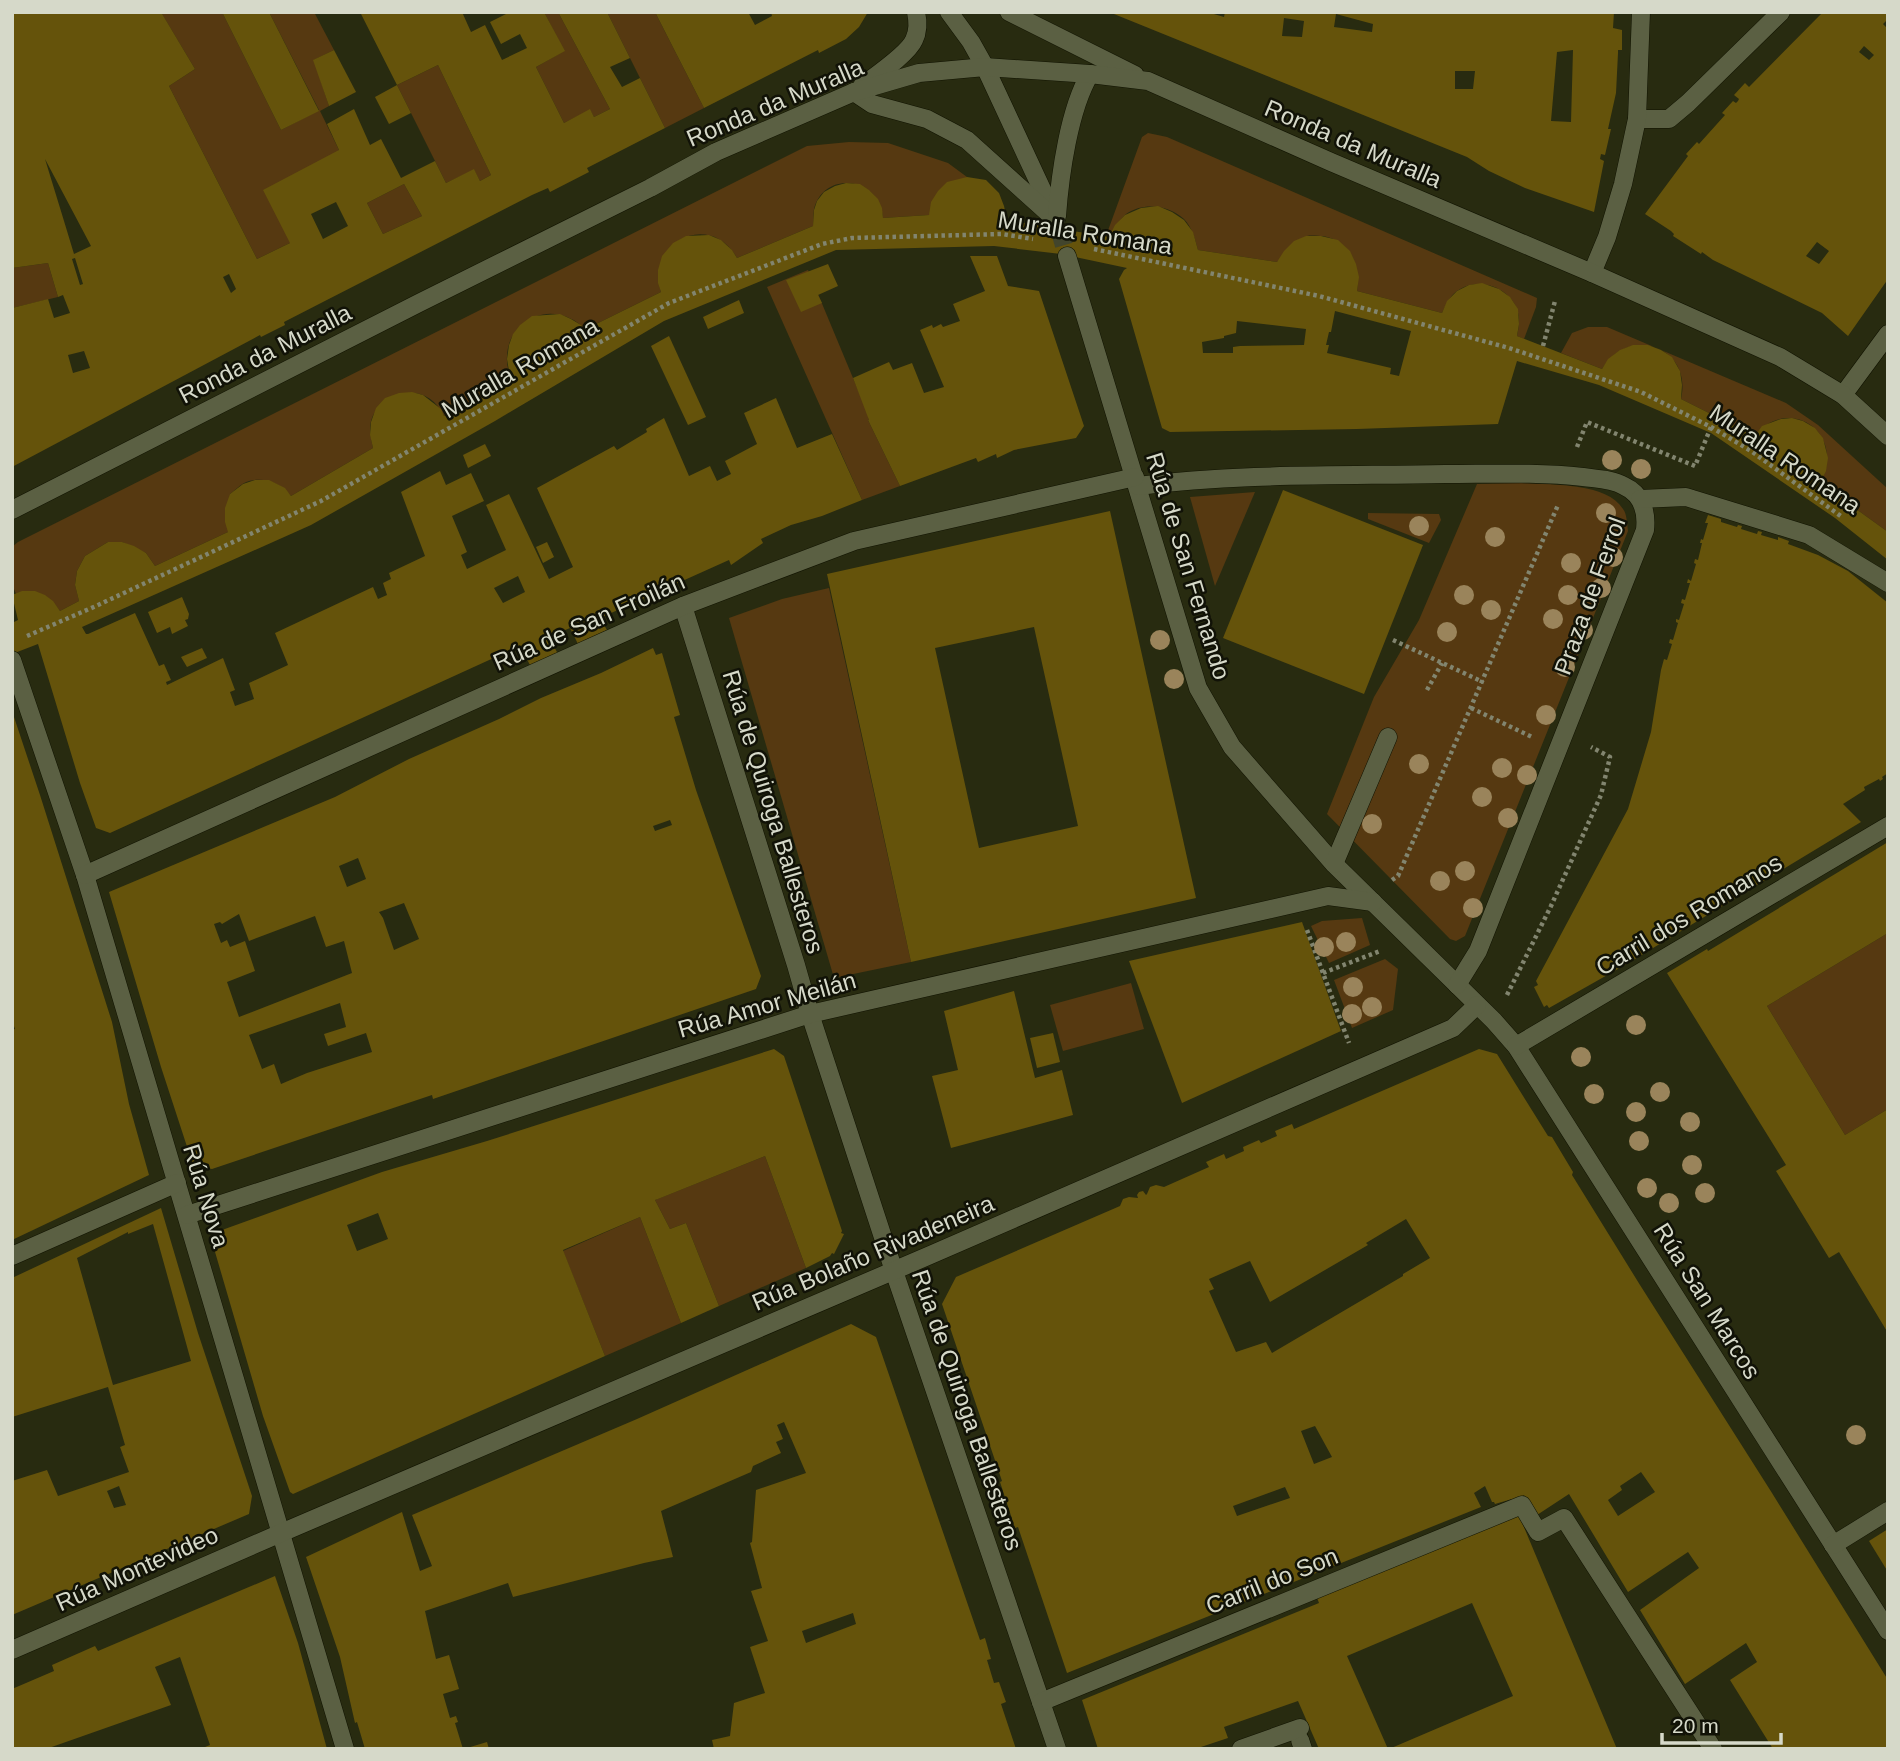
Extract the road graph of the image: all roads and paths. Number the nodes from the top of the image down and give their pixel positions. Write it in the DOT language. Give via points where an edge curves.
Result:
graph roads {
  1 [pos="916,12"];
  2 [pos="949,12"];
  3 [pos="1009,12"];
  4 [pos="1641,12"];
  5 [pos="1781,12"];
  6 [pos="985,67"];
  7 [pos="1090,74"];
  8 [pos="1148,81"];
  9 [pos="854,92"];
  10 [pos="1637,119"];
  11 [pos="1058,224"];
  12 [pos="1040,241"];
  13 [pos="1092,249"];
  14 [pos="1068,256"];
  15 [pos="1592,273"];
  16 [pos="1555,302"];
  17 [pos="1888,334"];
  18 [pos="1543,346"];
  19 [pos="1843,395"];
  20 [pos="1711,427"];
  21 [pos="1582,435"];
  22 [pos="1888,436"];
  23 [pos="1570,476"];
  24 [pos="1136,482"];
  25 [pos="1640,499"];
  26 [pos="12,510"];
  27 [pos="1846,520"];
  28 [pos="1888,583"];
  29 [pos="683,606"];
  30 [pos="21,639"];
  31 [pos="1393,640"];
  32 [pos="12,660"];
  33 [pos="1442,663"];
  34 [pos="1482,682"];
  35 [pos="1427,690"];
  36 [pos="1471,708"];
  37 [pos="1388,737"];
  38 [pos="1561,741"];
  39 [pos="1888,826"];
  40 [pos="1334,864"];
  41 [pos="85,875"];
  42 [pos="1371,900"];
  43 [pos="1297,903"];
  44 [pos="1410,939"];
  45 [pos="1322,973"];
  46 [pos="1457,985"];
  47 [pos="1477,1005"];
  48 [pos="810,1014"];
  49 [pos="1494,1021"];
  50 [pos="1516,1046"];
  51 [pos="1358,1069"];
  52 [pos="177,1183"];
  53 [pos="187,1215"];
  54 [pos="12,1256"];
  55 [pos="894,1271"];
  56 [pos="1888,1511"];
  57 [pos="281,1533"];
  58 [pos="1833,1545"];
  59 [pos="1888,1631"];
  60 [pos="12,1650"];
  61 [pos="1041,1702"];
  62 [pos="1301,1739"];
  63 [pos="345,1749"];
  64 [pos="1057,1749"];
  65 [pos="1241,1749"];
  66 [pos="1713,1749"];
  1 -- 9 [label="street" via="913,42"];
  2 -- 6 [label="street"];
  3 -- 8 [label="street"];
  4 -- 10 [label="street"];
  5 -- 10 [label="street" via="1669,119"];
  6 -- 7 [label="street, Ronda da Muralla"];
  6 -- 9 [label="street, Ronda da Muralla" via="919,73"];
  6 -- 11 [label="street"];
  7 -- 8 [label="street, Ronda da Muralla"];
  7 -- 11 [label="street" via="1080,90 1068,143"];
  8 -- 15 [label="street, Ronda da Muralla"];
  9 -- 11 [label="street" via="872,104 928,119 968,140"];
  9 -- 26 [label="street, Ronda da Muralla" via="716,152"];
  10 -- 15 [label="street" via="1623,184"];
  12 -- 30 [label="path, Muralla Romana" via="1002,234 852,238 822,244 668,303 321,502"];
  13 -- 20 [label="path, Muralla Romana" via="1319,296 1509,348 1642,393"];
  14 -- 24 [label="street, Rúa de San Fernando"];
  15 -- 19 [label="street, Ronda da Muralla" via="1780,357"];
  16 -- 18 [label="path"];
  17 -- 19 [label="street"];
  19 -- 22 [label="street, Ronda da Muralla"];
  20 -- 21 [label="path" via="1695,466 1587,422"];
  20 -- 27 [label="path, Muralla Romana"];
  23 -- 24 [label="street, Praza de Ferrol" via="1509,473"];
  23 -- 25 [label="street, Praza de Ferrol" via="1609,480 1626,486"];
  23 -- 34 [label="path"];
  24 -- 29 [label="street, Rúa de San Froilán" via="854,541"];
  24 -- 40 [label="street, Rúa de San Fernando" via="1198,688 1232,747"];
  25 -- 28 [label="street" via="1686,498 1809,535"];
  25 -- 38 [label="street, Praza de Ferrol" via="1645,530"];
  29 -- 41 [label="street, Rúa de San Froilán"];
  29 -- 48 [label="street, Rúa de Quiroga Ballesteros"];
  31 -- 33 [label="path"];
  32 -- 41 [label="street, Rúa Nova"];
  33 -- 34 [label="path"];
  33 -- 35 [label="path"];
  34 -- 36 [label="path"];
  36 -- 38 [label="path"];
  36 -- 42 [label="path" via="1398,876"];
  37 -- 40 [label="street"];
  38 -- 46 [label="street, Praza de Ferrol" via="1478,951"];
  38 -- 49 [label="path" via="1610,757 1601,795"];
  39 -- 50 [label="street, Carril dos Romanos"];
  40 -- 42 [label="street, Rúa de San Fernando"];
  41 -- 52 [label="street, Rúa Nova"];
  42 -- 43 [label="street, Rúa Amor Meilán" via="1328,896"];
  42 -- 44 [label="street, Rúa de San Fernando"];
  43 -- 45 [label="path"];
  43 -- 48 [label="street, Rúa Amor Meilán"];
  44 -- 45 [label="path"];
  44 -- 46 [label="street, Rúa de San Fernando"];
  45 -- 51 [label="path"];
  46 -- 47 [label="street, Rúa de San Fernando"];
  47 -- 49 [label="street, Rúa San Marcos"];
  47 -- 51 [label="street, Rúa Bolaño Rivadeneira" via="1453,1028"];
  48 -- 53 [label="street, Rúa Amor Meilán"];
  48 -- 55 [label="street, Rúa de Quiroga Ballesteros"];
  49 -- 50 [label="street, Rúa San Marcos"];
  50 -- 58 [label="street, Rúa San Marcos"];
  51 -- 55 [label="street, Rúa Bolaño Rivadeneira"];
  52 -- 53 [label="street, Rúa Nova"];
  52 -- 54 [label="street"];
  53 -- 57 [label="street, Rúa Nova"];
  55 -- 57 [label="street, Rúa Bolaño Rivadeneira"];
  55 -- 61 [label="street, Rúa de Quiroga Ballesteros"];
  56 -- 58 [label="street"];
  57 -- 60 [label="street, Rúa Montevideo"];
  57 -- 63 [label="street, Rúa Nova"];
  58 -- 59 [label="street, Rúa San Marcos"];
  61 -- 64 [label="street, Rúa de Quiroga Ballesteros"];
  61 -- 66 [label="street, Carril do Son" via="1521,1505 1538,1532 1564,1518"];
  62 -- 65 [label="street"];
}
